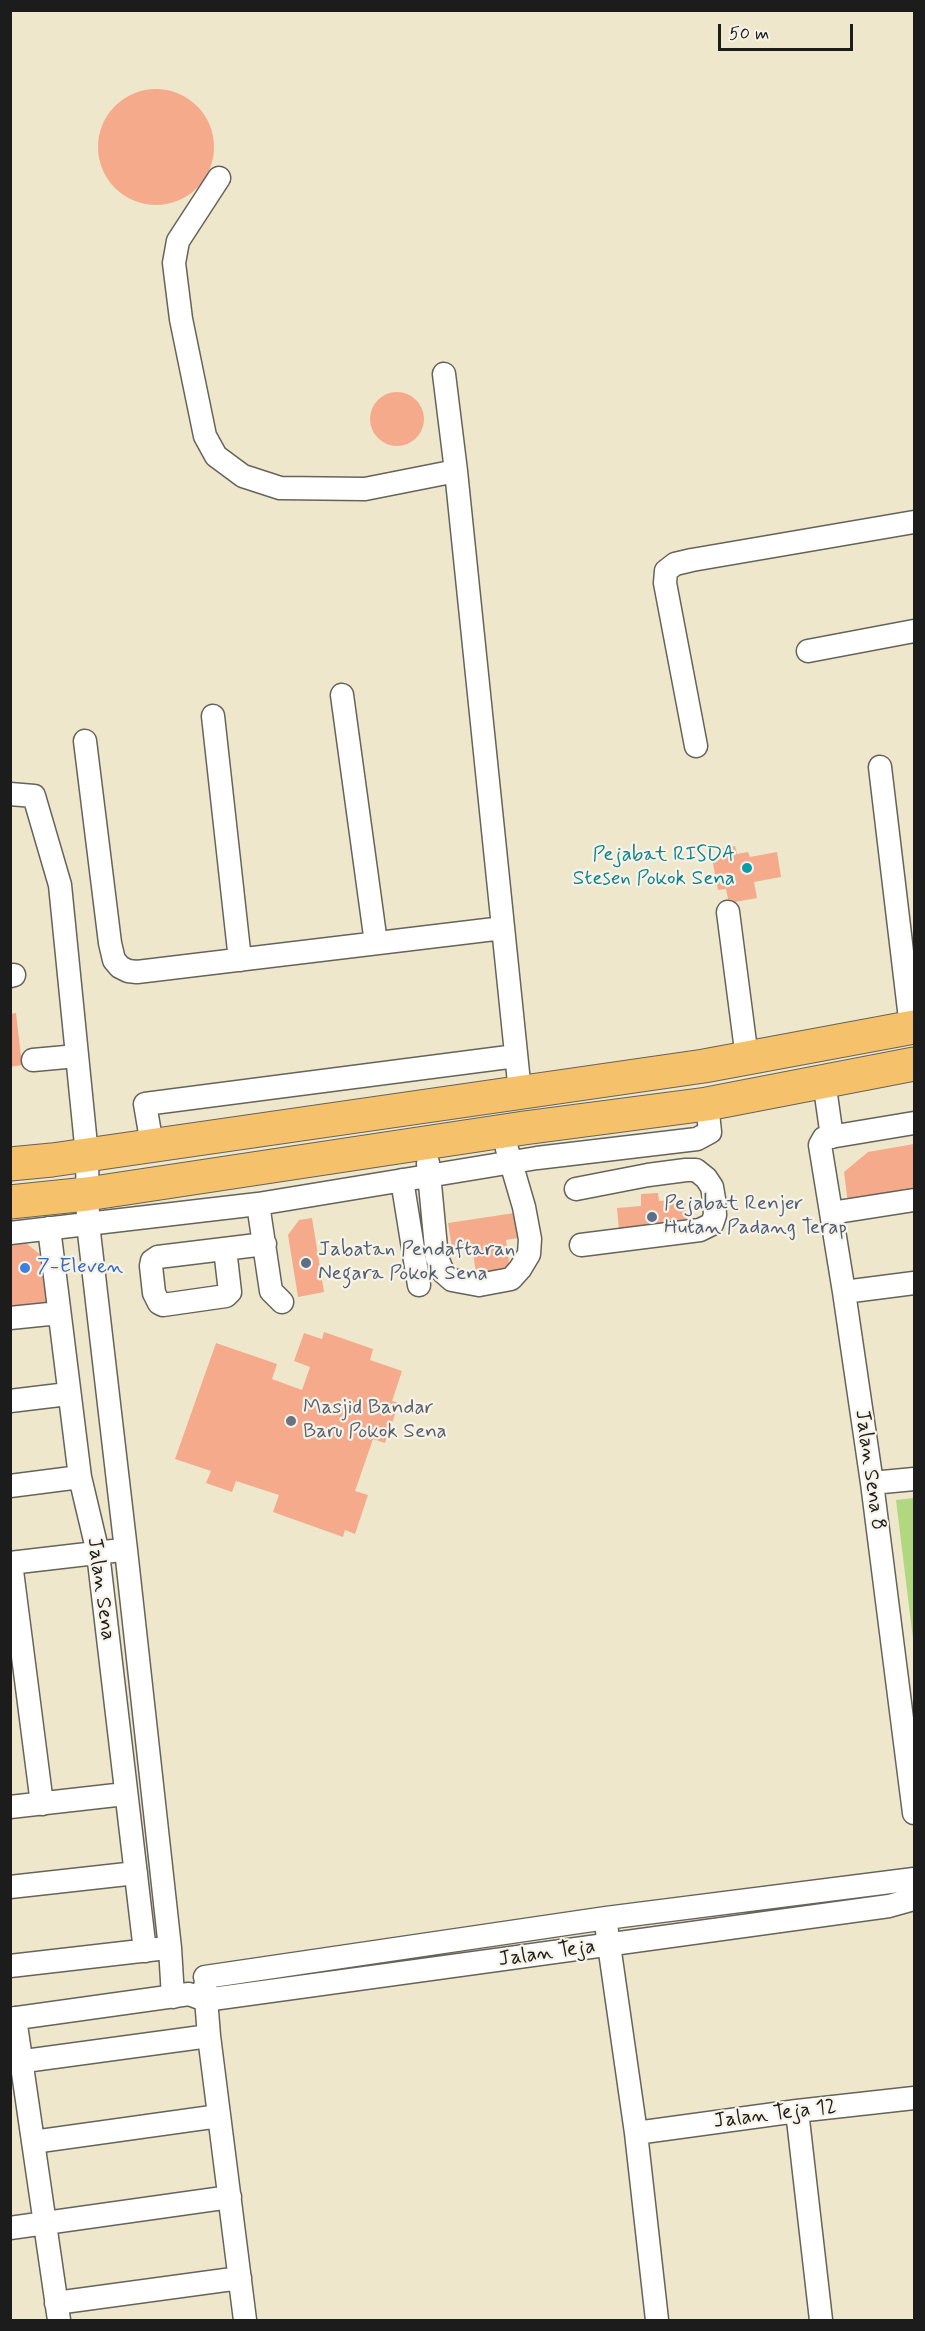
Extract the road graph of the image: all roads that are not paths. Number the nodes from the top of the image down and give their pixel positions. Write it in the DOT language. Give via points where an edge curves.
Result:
graph roads {
  1 [pos="219,178"];
  2 [pos="444,374"];
  3 [pos="456,471"];
  4 [pos="915,522"];
  5 [pos="915,631"];
  6 [pos="808,651"];
  7 [pos="342,695"];
  8 [pos="213,716"];
  9 [pos="85,741"];
  10 [pos="696,746"];
  11 [pos="880,767"];
  12 [pos="10,794"];
  13 [pos="728,912"];
  14 [pos="906,919"];
  15 [pos="503,928"];
  16 [pos="376,943"];
  17 [pos="240,960"];
  18 [pos="913,1027"];
  19 [pos="77,1056"];
  20 [pos="516,1056"];
  21 [pos="747,1058"];
  22 [pos="33,1060"];
  23 [pos="915,1064"];
  24 [pos="824,1081"];
  25 [pos="312,1083"];
  26 [pos="520,1092"];
  27 [pos="707,1104"];
  28 [pos="316,1122"];
  29 [pos="915,1123"];
  30 [pos="832,1137"];
  31 [pos="425,1144"];
  32 [pos="152,1145"];
  33 [pos="645,1145"];
  34 [pos="506,1147"];
  35 [pos="87,1155"];
  36 [pos="10,1164"];
  37 [pos="648,1174"];
  38 [pos="430,1177"];
  39 [pos="402,1180"];
  40 [pos="576,1189"];
  41 [pos="915,1200"];
  42 [pos="10,1202"];
  43 [pos="258,1204"];
  44 [pos="88,1209"];
  45 [pos="831,1213"];
  46 [pos="49,1228"];
  47 [pos="10,1233"];
  48 [pos="265,1244"];
  49 [pos="581,1245"];
  50 [pos="225,1249"];
  51 [pos="915,1282"];
  52 [pos="419,1285"];
  53 [pos="844,1292"];
  54 [pos="282,1302"];
  55 [pos="59,1313"];
  56 [pos="10,1318"];
  57 [pos="68,1394"];
  58 [pos="10,1401"];
  59 [pos="80,1477"];
  60 [pos="915,1479"];
  61 [pos="872,1484"];
  62 [pos="10,1486"];
  63 [pos="126,1550"];
  64 [pos="98,1553"];
  65 [pos="11,1563"];
  66 [pos="125,1794"];
  67 [pos="42,1804"];
  68 [pos="10,1808"];
  69 [pos="915,1813"];
  70 [pos="136,1873"];
  71 [pos="915,1879"];
  72 [pos="10,1887"];
  73 [pos="915,1899"];
  74 [pos="606,1918"];
  75 [pos="609,1945"];
  76 [pos="170,1948"];
  77 [pos="145,1951"];
  78 [pos="10,1966"];
  79 [pos="189,1997"];
  80 [pos="13,2018"];
  81 [pos="209,2036"];
  82 [pos="16,2063"];
  83 [pos="915,2098"];
  84 [pos="797,2111"];
  85 [pos="219,2116"];
  86 [pos="636,2133"];
  87 [pos="33,2142"];
  88 [pos="230,2197"];
  89 [pos="45,2223"];
  90 [pos="10,2228"];
  91 [pos="240,2278"];
  92 [pos="58,2312"];
  93 [pos="246,2320"];
  94 [pos="657,2320"];
  95 [pos="821,2320"];
  1 -- 3 [label="street" via="178,241 174,262 181,319 205,436 216,456 243,476 280,488 364,489"];
  2 -- 3 [label="street"];
  3 -- 15 [label="street"];
  4 -- 10 [label="street" via="692,560 666,571 665,583"];
  5 -- 6 [label="street"];
  7 -- 16 [label="street"];
  8 -- 17 [label="street"];
  9 -- 17 [label="street" via="114,960 120,967 137,972"];
  11 -- 14 [label="street"];
  12 -- 19 [label="street" via="34,796 60,885"];
  13 -- 21 [label="street"];
  14 -- 18 [label="street"];
  15 -- 16 [label="street"];
  15 -- 20 [label="street"];
  16 -- 17 [label="street"];
  18 -- 21 [label="highway"];
  19 -- 22 [label="street"];
  19 -- 35 [label="street"];
  20 -- 25 [label="street"];
  20 -- 26 [label="street"];
  21 -- 26 [label="highway"];
  23 -- 24 [label="highway"];
  24 -- 27 [label="highway"];
  24 -- 30 [label="street"];
  25 -- 28 [label="street"];
  25 -- 32 [label="street" via="146,1104"];
  26 -- 28 [label="highway"];
  27 -- 33 [label="street" via="711,1126 704,1137"];
  27 -- 34 [label="highway"];
  28 -- 32 [label="highway"];
  29 -- 30 [label="street"];
  30 -- 45 [label="street, Jalan Sena 8" via="824,1138 820,1145"];
  31 -- 34 [label="highway"];
  31 -- 38 [label="street"];
  31 -- 44 [label="highway"];
  32 -- 35 [label="highway"];
  33 -- 34 [label="street"];
  33 -- 37 [label="street"];
  34 -- 38 [label="street"];
  34 -- 38 [label="street" via="530,1239 529,1254 511,1279 479,1284 452,1280 443,1272 437,1258"];
  35 -- 36 [label="highway"];
  35 -- 44 [label="street"];
  37 -- 40 [label="street"];
  37 -- 49 [label="street" via="696,1170 712,1187 712,1224 700,1230"];
  38 -- 39 [label="street"];
  39 -- 43 [label="street"];
  39 -- 52 [label="street"];
  41 -- 45 [label="street"];
  42 -- 44 [label="highway"];
  43 -- 44 [label="street"];
  43 -- 48 [label="street"];
  44 -- 46 [label="street"];
  44 -- 63 [label="street"];
  45 -- 53 [label="street, Jalan Sena 8"];
  46 -- 47 [label="street"];
  46 -- 55 [label="street, Jalan Sena"];
  48 -- 50 [label="street"];
  48 -- 54 [label="street" via="271,1291"];
  51 -- 53 [label="street"];
  53 -- 61 [label="street, Jalan Sena 8"];
  55 -- 56 [label="street"];
  55 -- 57 [label="street, Jalan Sena"];
  57 -- 58 [label="street"];
  57 -- 59 [label="street, Jalan Sena"];
  59 -- 62 [label="street"];
  59 -- 64 [label="street, Jalan Sena"];
  60 -- 61 [label="street"];
  61 -- 69 [label="street, Jalan Sena 8"];
  63 -- 64 [label="street"];
  63 -- 76 [label="street"];
  64 -- 65 [label="street"];
  64 -- 66 [label="street, Jalan Sena"];
  65 -- 67 [label="street"];
  66 -- 67 [label="street"];
  66 -- 70 [label="street, Jalan Sena"];
  67 -- 68 [label="street"];
  70 -- 72 [label="street"];
  70 -- 77 [label="street, Jalan Sena"];
  71 -- 74 [label="street, Jalan Teja"];
  73 -- 75 [label="street, Jalan Teja" via="889,1906"];
  74 -- 75 [label="street"];
  74 -- 79 [label="street, Jalan Teja" via="205,1977"];
  75 -- 79 [label="street, Jalan Teja"];
  75 -- 86 [label="street"];
  76 -- 77 [label="street"];
  76 -- 79 [label="street"];
  77 -- 78 [label="street"];
  79 -- 80 [label="street, Jalan Teja"];
  79 -- 81 [label="street"];
  80 -- 82 [label="street"];
  81 -- 82 [label="street"];
  81 -- 85 [label="street"];
  82 -- 87 [label="street"];
  83 -- 84 [label="street, Jalan Teja 12"];
  84 -- 86 [label="street, Jalan Teja 12"];
  84 -- 95 [label="street"];
  85 -- 87 [label="street"];
  85 -- 88 [label="street"];
  86 -- 94 [label="street"];
  87 -- 89 [label="street"];
  88 -- 89 [label="street"];
  88 -- 91 [label="street"];
  89 -- 90 [label="street"];
  89 -- 92 [label="street"];
  91 -- 92 [label="street"];
  91 -- 93 [label="street"];
}
